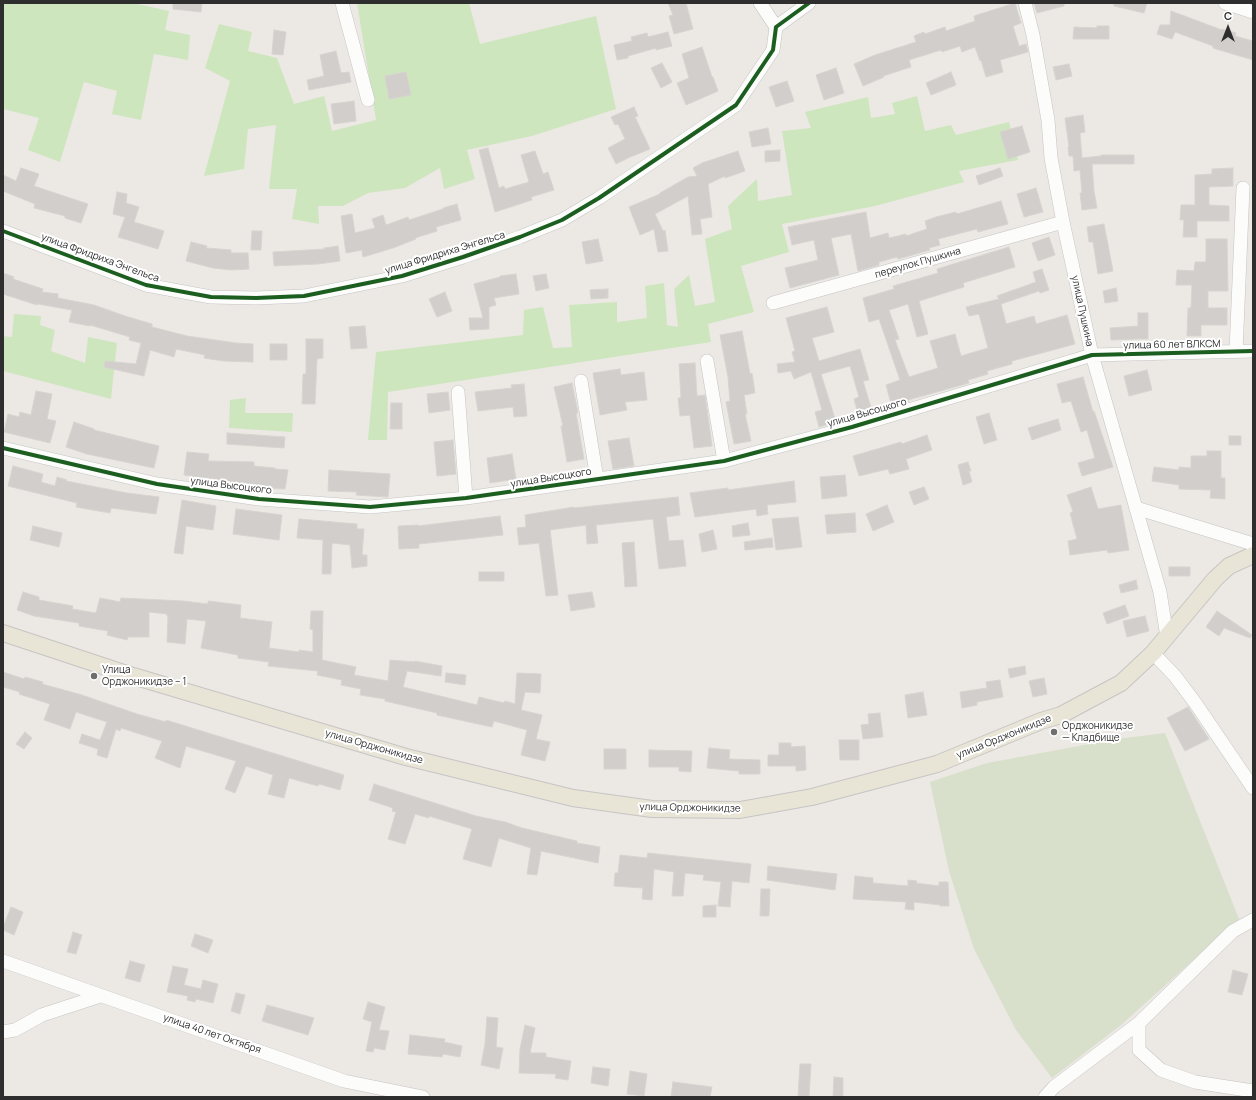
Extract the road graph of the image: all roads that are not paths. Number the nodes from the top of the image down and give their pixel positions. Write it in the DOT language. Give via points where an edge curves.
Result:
graph roads {
  1 [pos="342,3"];
  2 [pos="760,3"];
  3 [pos="809,3"];
  4 [pos="1024,3"];
  5 [pos="1225,3"];
  6 [pos="1253,12"];
  7 [pos="776,27"];
  8 [pos="368,100"];
  9 [pos="1243,188"];
  10 [pos="1063,222"];
  11 [pos="3,231"];
  12 [pos="773,303"];
  13 [pos="1236,351"];
  14 [pos="1253,351"];
  15 [pos="1092,355"];
  16 [pos="707,361"];
  17 [pos="581,381"];
  18 [pos="458,392"];
  19 [pos="3,448"];
  20 [pos="724,461"];
  21 [pos="597,479"];
  22 [pos="466,498"];
  23 [pos="1136,508"];
  24 [pos="1253,544"];
  25 [pos="1253,555"];
  26 [pos="3,634"];
  27 [pos="1167,637"];
  28 [pos="1153,653"];
  29 [pos="1253,788"];
  30 [pos="1253,920"];
  31 [pos="3,961"];
  32 [pos="100,996"];
  33 [pos="1139,1023"];
  34 [pos="3,1032"];
  35 [pos="1253,1091"];
  36 [pos="423,1097"];
  37 [pos="1045,1097"];
  1 -- 8 [label="street"];
  2 -- 7 [label="street"];
  3 -- 7 [label="street"];
  4 -- 10 [label="street, улица Пушкина" via="1033,35 1047,112 1051,158"];
  5 -- 6 [label="street"];
  7 -- 11 [label="street, улица Фридриха Энгельса" via="773,50 736,105 599,198 562,220 520,237 402,276 304,296 211,298 146,285"];
  9 -- 13 [label="street"];
  10 -- 12 [label="street, переулок Пушкина"];
  10 -- 15 [label="street, улица Пушкина"];
  13 -- 14 [label="street, улица 60 лет ВЛКСМ"];
  13 -- 15 [label="street, улица 60 лет ВЛКСМ"];
  15 -- 20 [label="street, улица Высоцкого" via="852,427"];
  15 -- 23 [label="street, улица Пушкина"];
  16 -- 20 [label="street"];
  17 -- 21 [label="street"];
  18 -- 22 [label="street"];
  19 -- 22 [label="street, улица Высоцкого" via="157,484 259,499 370,506"];
  20 -- 21 [label="street, улица Высоцкого"];
  21 -- 22 [label="street, улица Высоцкого"];
  23 -- 24 [label="street"];
  23 -- 27 [label="street, улица Пушкина" via="1160,592"];
  25 -- 27 [label="main road, улица Орджоникидзе" via="1229,566"];
  26 -- 28 [label="main road, улица Орджоникидзе" via="406,757 573,798 652,809 740,810 812,797 937,764 1061,715 1121,683"];
  27 -- 28 [label="main road, улица Орджоникидзе"];
  28 -- 29 [label="street" via="1196,704"];
  30 -- 33 [label="street" via="1233,931"];
  31 -- 32 [label="street, улица 40 лет Октября"];
  32 -- 34 [label="street" via="42,1015 15,1030"];
  32 -- 36 [label="street, улица 40 лет Октября" via="344,1081"];
  33 -- 35 [label="street" via="1139,1050 1161,1070 1195,1082"];
  33 -- 37 [label="street" via="1054,1087"];
}
